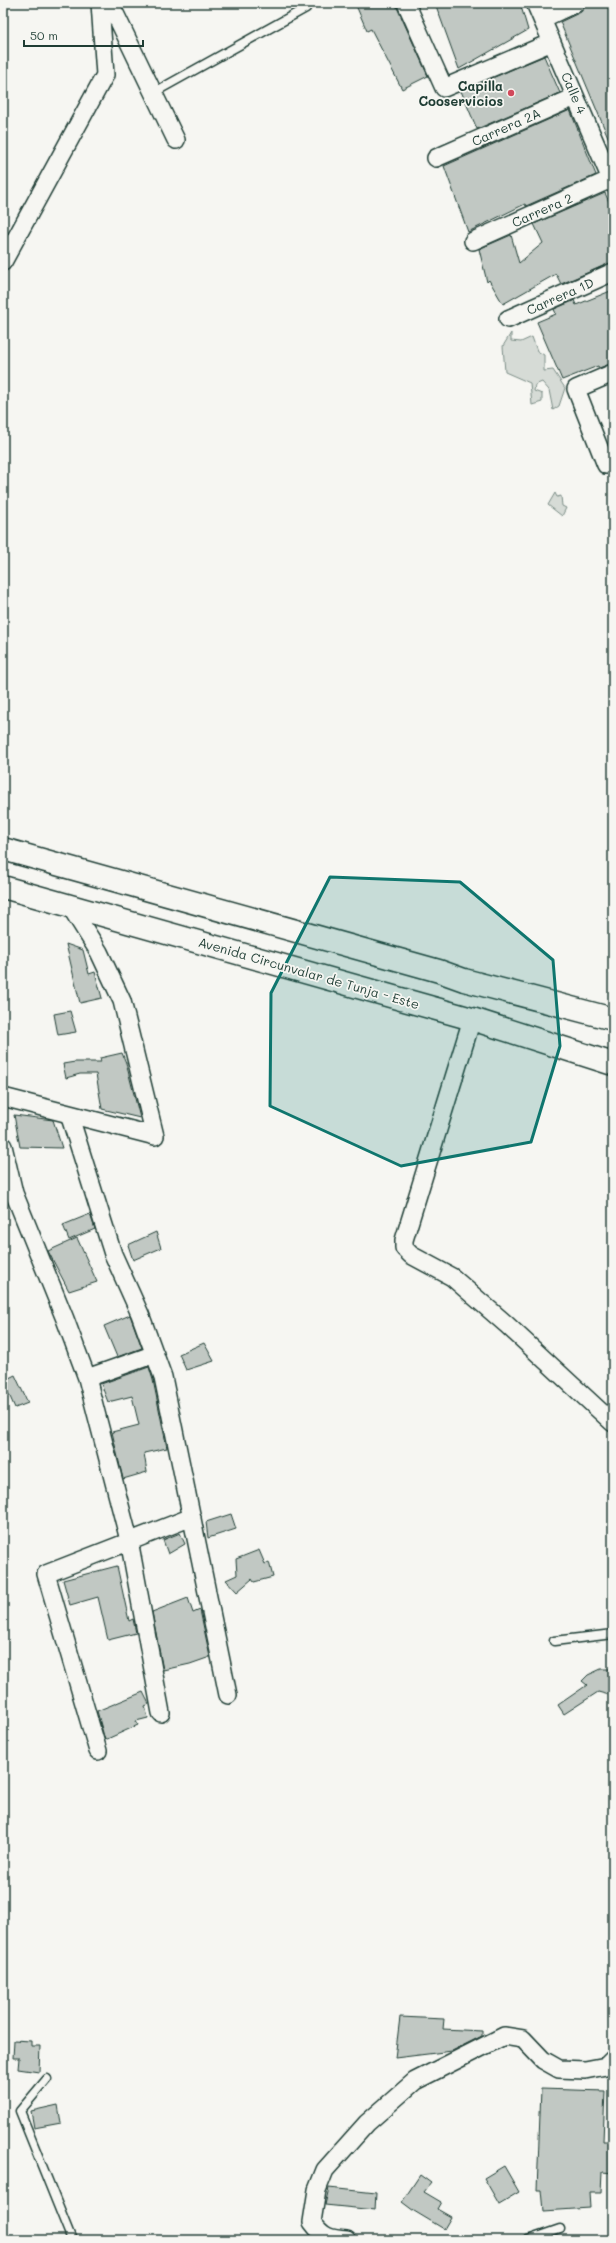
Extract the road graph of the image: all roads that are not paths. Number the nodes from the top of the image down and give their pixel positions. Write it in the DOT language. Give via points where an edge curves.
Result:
graph roads {
  1 [pos="100,3"];
  2 [pos="110,3"];
  3 [pos="535,3"];
  4 [pos="576,3"];
  5 [pos="408,4"];
  6 [pos="306,8"];
  7 [pos="542,19"];
  8 [pos="552,42"];
  9 [pos="153,93"];
  10 [pos="575,97"];
  11 [pos="176,140"];
  12 [pos="436,158"];
  13 [pos="612,181"];
  14 [pos="473,241"];
  15 [pos="3,262"];
  16 [pos="613,272"];
  17 [pos="508,319"];
  18 [pos="613,373"];
  19 [pos="609,464"];
  20 [pos="3,849"];
  21 [pos="3,887"];
  22 [pos="70,906"];
  23 [pos="472,1019"];
  24 [pos="613,1019"];
  25 [pos="613,1064"];
  26 [pos="3,1096"];
  27 [pos="69,1114"];
  28 [pos="3,1146"];
  29 [pos="155,1354"];
  30 [pos="87,1378"];
  31 [pos="613,1423"];
  32 [pos="192,1517"];
  33 [pos="129,1540"];
  34 [pos="613,1634"];
  35 [pos="554,1641"];
  36 [pos="228,1695"];
  37 [pos="161,1713"];
  38 [pos="98,1751"];
  39 [pos="613,2059"];
  40 [pos="47,2079"];
  41 [pos="560,2229"];
  42 [pos="72,2240"];
  43 [pos="347,2240"];
  44 [pos="528,2240"];
  1 -- 15 [label="street" via="105,74"];
  2 -- 9 [label="street"];
  3 -- 7 [label="street, Calle 4"];
  4 -- 7 [label="street"];
  5 -- 8 [label="street" via="444,88"];
  6 -- 9 [label="lane"];
  7 -- 8 [label="street, Calle 4"];
  8 -- 10 [label="street, Calle 4"];
  9 -- 11 [label="street"];
  10 -- 12 [label="street, Carrera 2A"];
  10 -- 13 [label="street, Calle 4"];
  13 -- 14 [label="street, Carrera 2"];
  16 -- 17 [label="street, Carrera 1D"];
  18 -- 19 [label="street" via="576,389"];
  20 -- 24 [label="highway" via="464,980"];
  21 -- 22 [label="highway, Avenida Circunvalar de Tunja - Este"];
  22 -- 23 [label="highway, Avenida Circunvalar de Tunja - Este"];
  22 -- 27 [label="street" via="99,952 122,1001 155,1136"];
  23 -- 25 [label="highway, Avenida Circunvalar de Tunja - Este"];
  23 -- 31 [label="street" via="404,1240 404,1248 411,1255 452,1278"];
  26 -- 27 [label="street"];
  27 -- 29 [label="street" via="113,1254"];
  28 -- 30 [label="street" via="14,1193 66,1319"];
  29 -- 30 [label="street"];
  29 -- 32 [label="street" via="163,1377"];
  30 -- 33 [label="street"];
  32 -- 33 [label="street"];
  32 -- 36 [label="street"];
  33 -- 37 [label="street"];
  33 -- 38 [label="street" via="46,1574"];
  34 -- 35 [label="lane"];
  39 -- 43 [label="street" via="606,2066 585,2070 559,2069 544,2060 523,2039 504,2036 415,2081 366,2123 325,2170 317,2190 312,2222 320,2233 334,2239"];
  40 -- 42 [label="lane" via="20,2111"];
  41 -- 44 [label="lane"];
}
